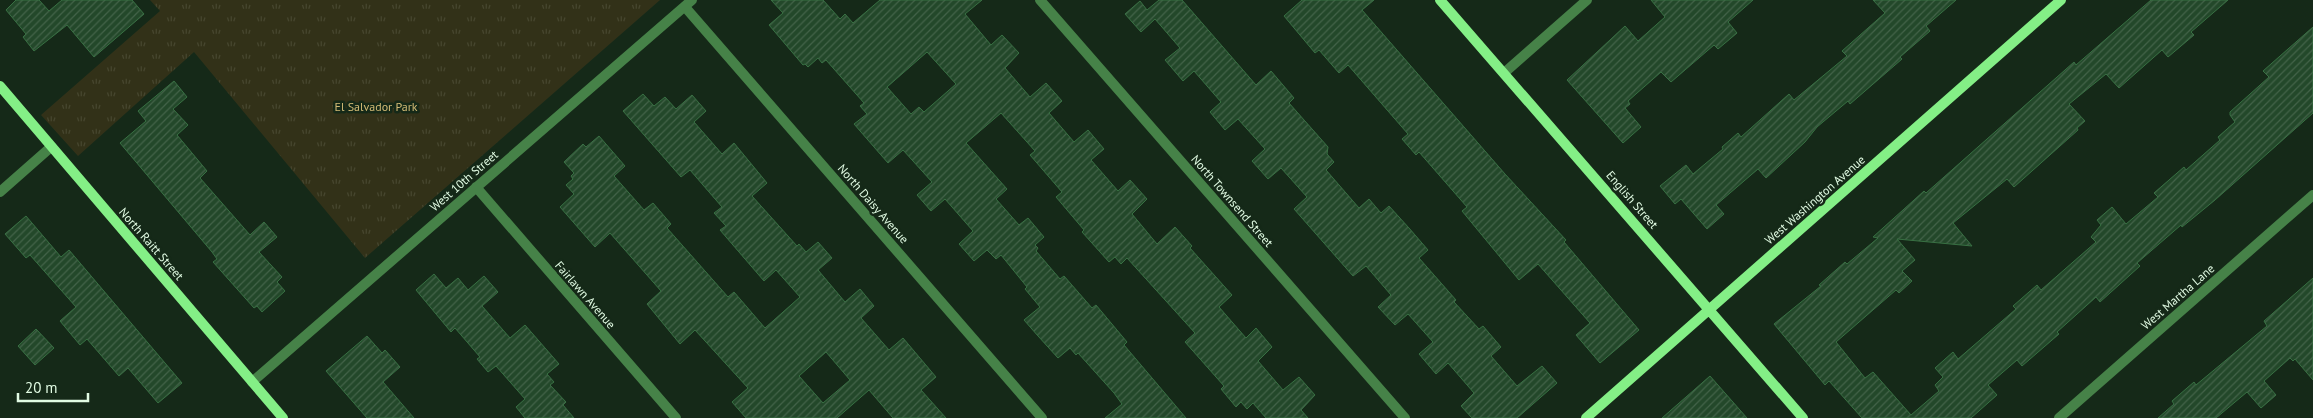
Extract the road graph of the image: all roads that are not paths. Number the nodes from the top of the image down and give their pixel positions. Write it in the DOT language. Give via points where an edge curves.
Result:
graph roads {
  1 [pos="1040,0"];
  2 [pos="1440,0"];
  3 [pos="1587,0"];
  4 [pos="2061,0"];
  5 [pos="688,3"];
  6 [pos="1504,74"];
  7 [pos="0,86"];
  8 [pos="51,147"];
  9 [pos="476,187"];
  10 [pos="0,192"];
  11 [pos="2313,195"];
  12 [pos="1710,309"];
  13 [pos="252,382"];
  14 [pos="283,418"];
  15 [pos="676,418"];
  16 [pos="1042,418"];
  17 [pos="1405,418"];
  18 [pos="1586,418"];
  19 [pos="1803,418"];
  20 [pos="2059,418"];
  1 -- 17 [label="street, North Townsend Street"];
  2 -- 6 [label="street, English Street"];
  3 -- 6 [label="street"];
  4 -- 12 [label="street, West Washington Avenue"];
  5 -- 9 [label="street, West 10th Street"];
  5 -- 16 [label="street, North Daisy Avenue"];
  6 -- 12 [label="street, English Street"];
  7 -- 8 [label="street, North Raitt Street"];
  8 -- 10 [label="street"];
  8 -- 13 [label="street, North Raitt Street"];
  9 -- 13 [label="street, West 10th Street"];
  9 -- 15 [label="street, Fairlawn Avenue"];
  11 -- 20 [label="street, West Martha Lane"];
  12 -- 18 [label="street, West Washington Avenue"];
  12 -- 19 [label="street, English Street"];
  13 -- 14 [label="street, North Raitt Street"];
}
